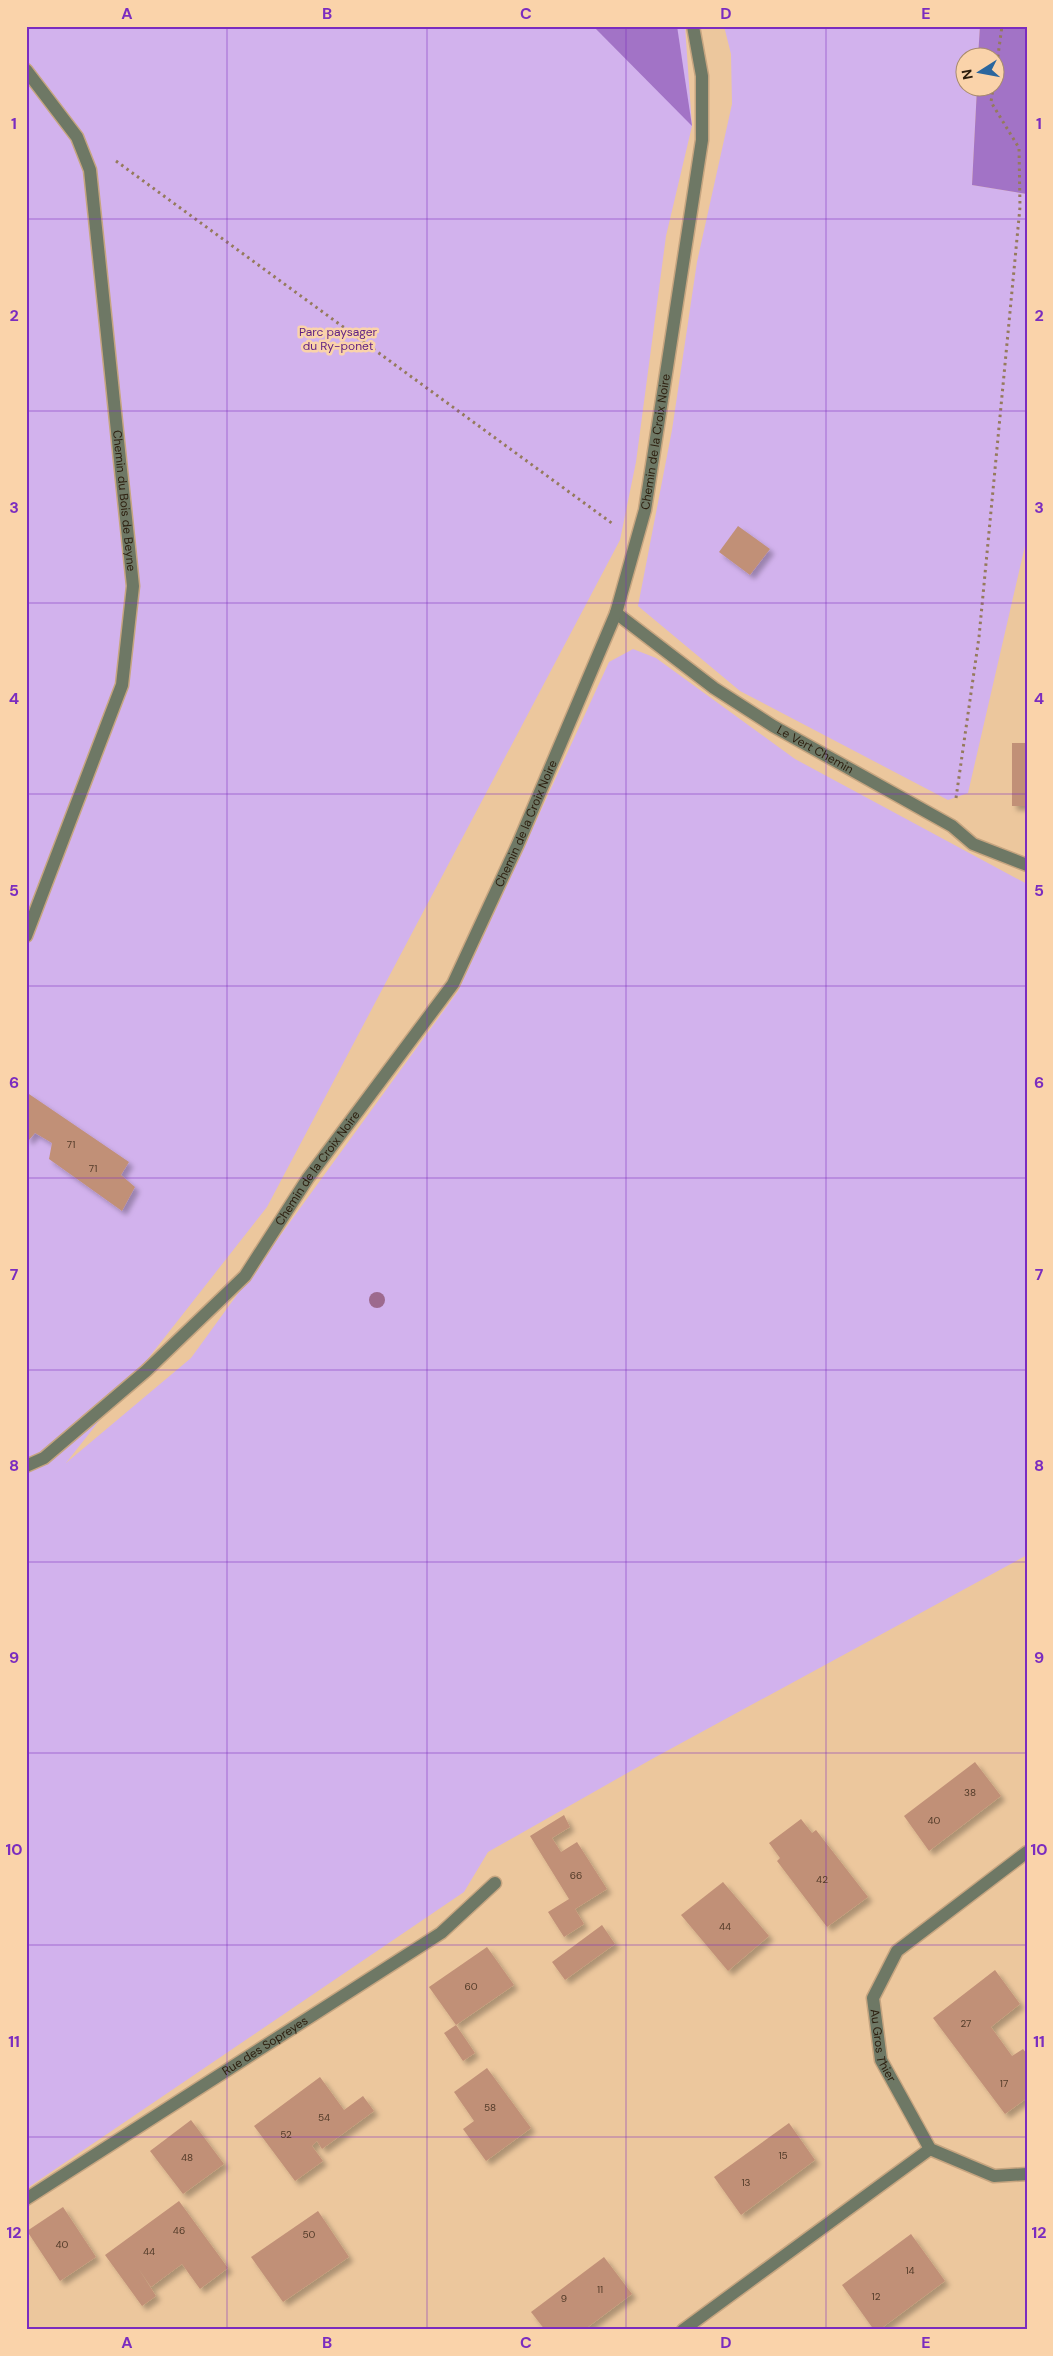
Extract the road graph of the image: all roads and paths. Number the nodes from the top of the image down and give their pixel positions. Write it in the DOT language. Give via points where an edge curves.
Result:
graph roads {
  1 [pos="693,26"];
  2 [pos="1002,26"];
  3 [pos="999,48"];
  4 [pos="26,70"];
  5 [pos="992,98"];
  6 [pos="112,158"];
  7 [pos="636,541"];
  8 [pos="616,613"];
  9 [pos="952,826"];
  10 [pos="1027,865"];
  11 [pos="26,936"];
  12 [pos="26,1466"];
  13 [pos="1027,1852"];
  14 [pos="494,1883"];
  15 [pos="930,2148"];
  16 [pos="1027,2174"];
  17 [pos="26,2199"];
  18 [pos="683,2330"];
  1 -- 7 [label="street, Chemin de la Croix Noire" via="702,76 702,140 645,510"];
  2 -- 3 [label="path"];
  4 -- 11 [label="street, Chemin du Bois de Beyne" via="78,137 90,170 133,586 122,685"];
  5 -- 9 [label="path" via="1019,148 1020,207 979,637"];
  6 -- 7 [label="path"];
  7 -- 8 [label="street, Chemin de la Croix Noire"];
  8 -- 9 [label="street, Le Vert Chemin" via="714,688 773,726"];
  8 -- 12 [label="street, Chemin de la Croix Noire" via="518,844 453,984 308,1178 245,1276 146,1371 44,1458"];
  9 -- 10 [label="street, Le Vert Chemin" via="973,844"];
  13 -- 15 [label="street, Au Gros Thier" via="897,1951 872,1998 881,2060"];
  14 -- 17 [label="street, Rue des Sopreyes" via="441,1933"];
  15 -- 16 [label="street" via="994,2176"];
  15 -- 18 [label="street"];
}
